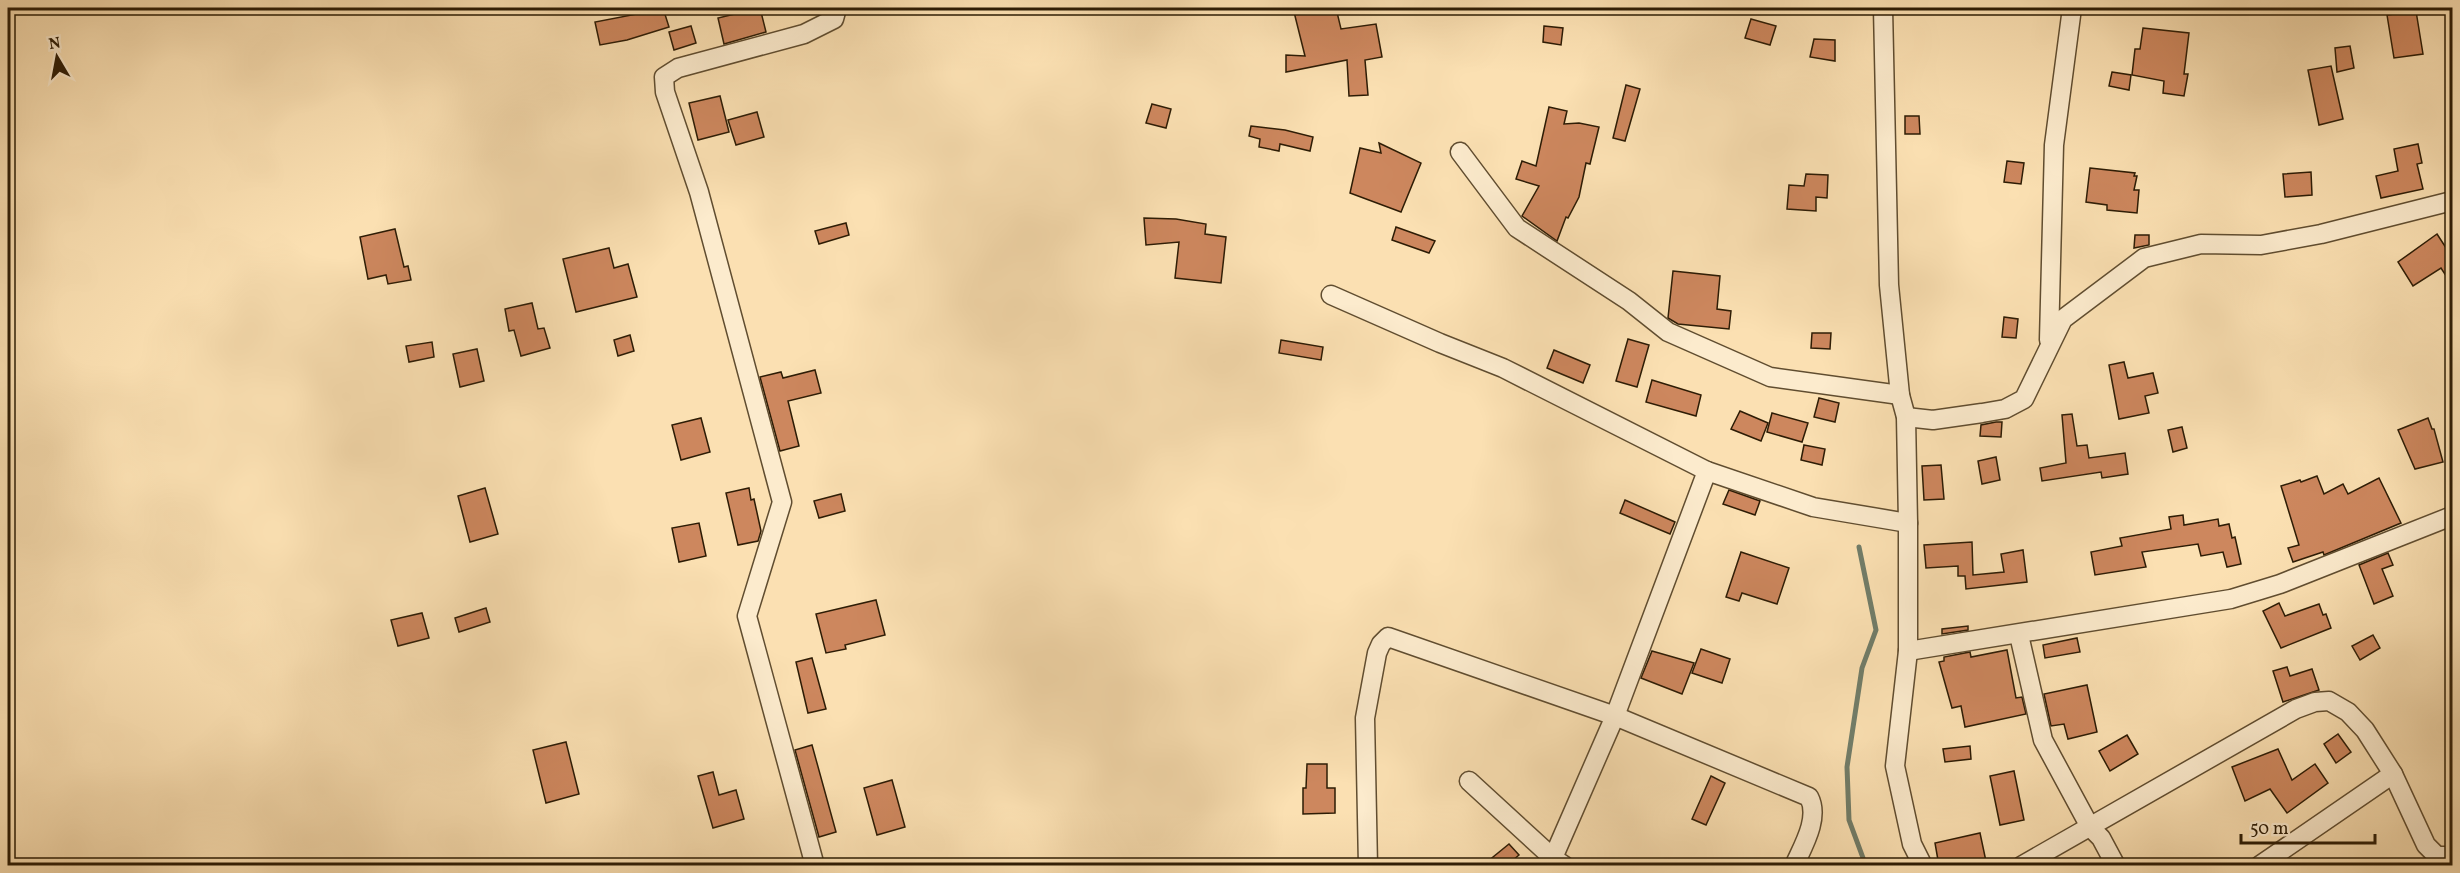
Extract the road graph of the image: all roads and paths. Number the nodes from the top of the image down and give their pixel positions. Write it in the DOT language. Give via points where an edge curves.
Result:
graph roads {
  1 [pos="837,8"];
  2 [pos="1883,8"];
  3 [pos="2072,8"];
  4 [pos="1460,152"];
  5 [pos="2452,201"];
  6 [pos="1331,295"];
  7 [pos="2049,345"];
  8 [pos="1900,395"];
  9 [pos="1906,417"];
  10 [pos="1707,471"];
  11 [pos="2452,516"];
  12 [pos="1908,523"];
  13 [pos="2019,635"];
  14 [pos="1908,651"];
  15 [pos="1615,716"];
  16 [pos="2393,774"];
  17 [pos="1468,781"];
  18 [pos="2090,826"];
  19 [pos="2452,856"];
  20 [pos="1559,862"];
  21 [pos="815,866"];
  22 [pos="1368,866"];
  23 [pos="1794,866"];
  24 [pos="1923,866"];
  25 [pos="2021,866"];
  26 [pos="2116,866"];
  27 [pos="2259,866"];
  1 -- 21 [label="street" via="834,19 804,34 678,68 664,77 665,92 699,192 782,502 747,616"];
  2 -- 8 [label="street" via="1889,285"];
  3 -- 7 [label="street" via="2054,145"];
  4 -- 8 [label="street" via="1517,228 1629,301 1668,332 1770,377"];
  5 -- 7 [label="street" via="2321,234 2261,245 2201,244 2144,258 2063,319"];
  6 -- 10 [label="street" via="1503,368"];
  7 -- 9 [label="street" via="2024,399 2005,409 1933,420"];
  8 -- 9 [label="street"];
  9 -- 12 [label="street"];
  10 -- 12 [label="street" via="1813,507"];
  10 -- 15 [label="street"];
  11 -- 13 [label="street" via="2280,584 2231,599"];
  12 -- 14 [label="street"];
  13 -- 14 [label="street"];
  13 -- 18 [label="street" via="2043,740"];
  14 -- 24 [label="street" via="1894,766 1912,844"];
  15 -- 20 [label="street"];
  15 -- 22 [label="street" via="1388,637 1377,653 1365,718"];
  15 -- 23 [label="street" via="1809,797 1809,831"];
  16 -- 18 [label="street" via="2365,730 2348,712 2330,701 2315,702 2296,709"];
  16 -- 19 [label="street" via="2426,844 2437,856"];
  16 -- 27 [label="street"];
  17 -- 20 [label="street"];
  18 -- 25 [label="street"];
  18 -- 26 [label="street"];
}
